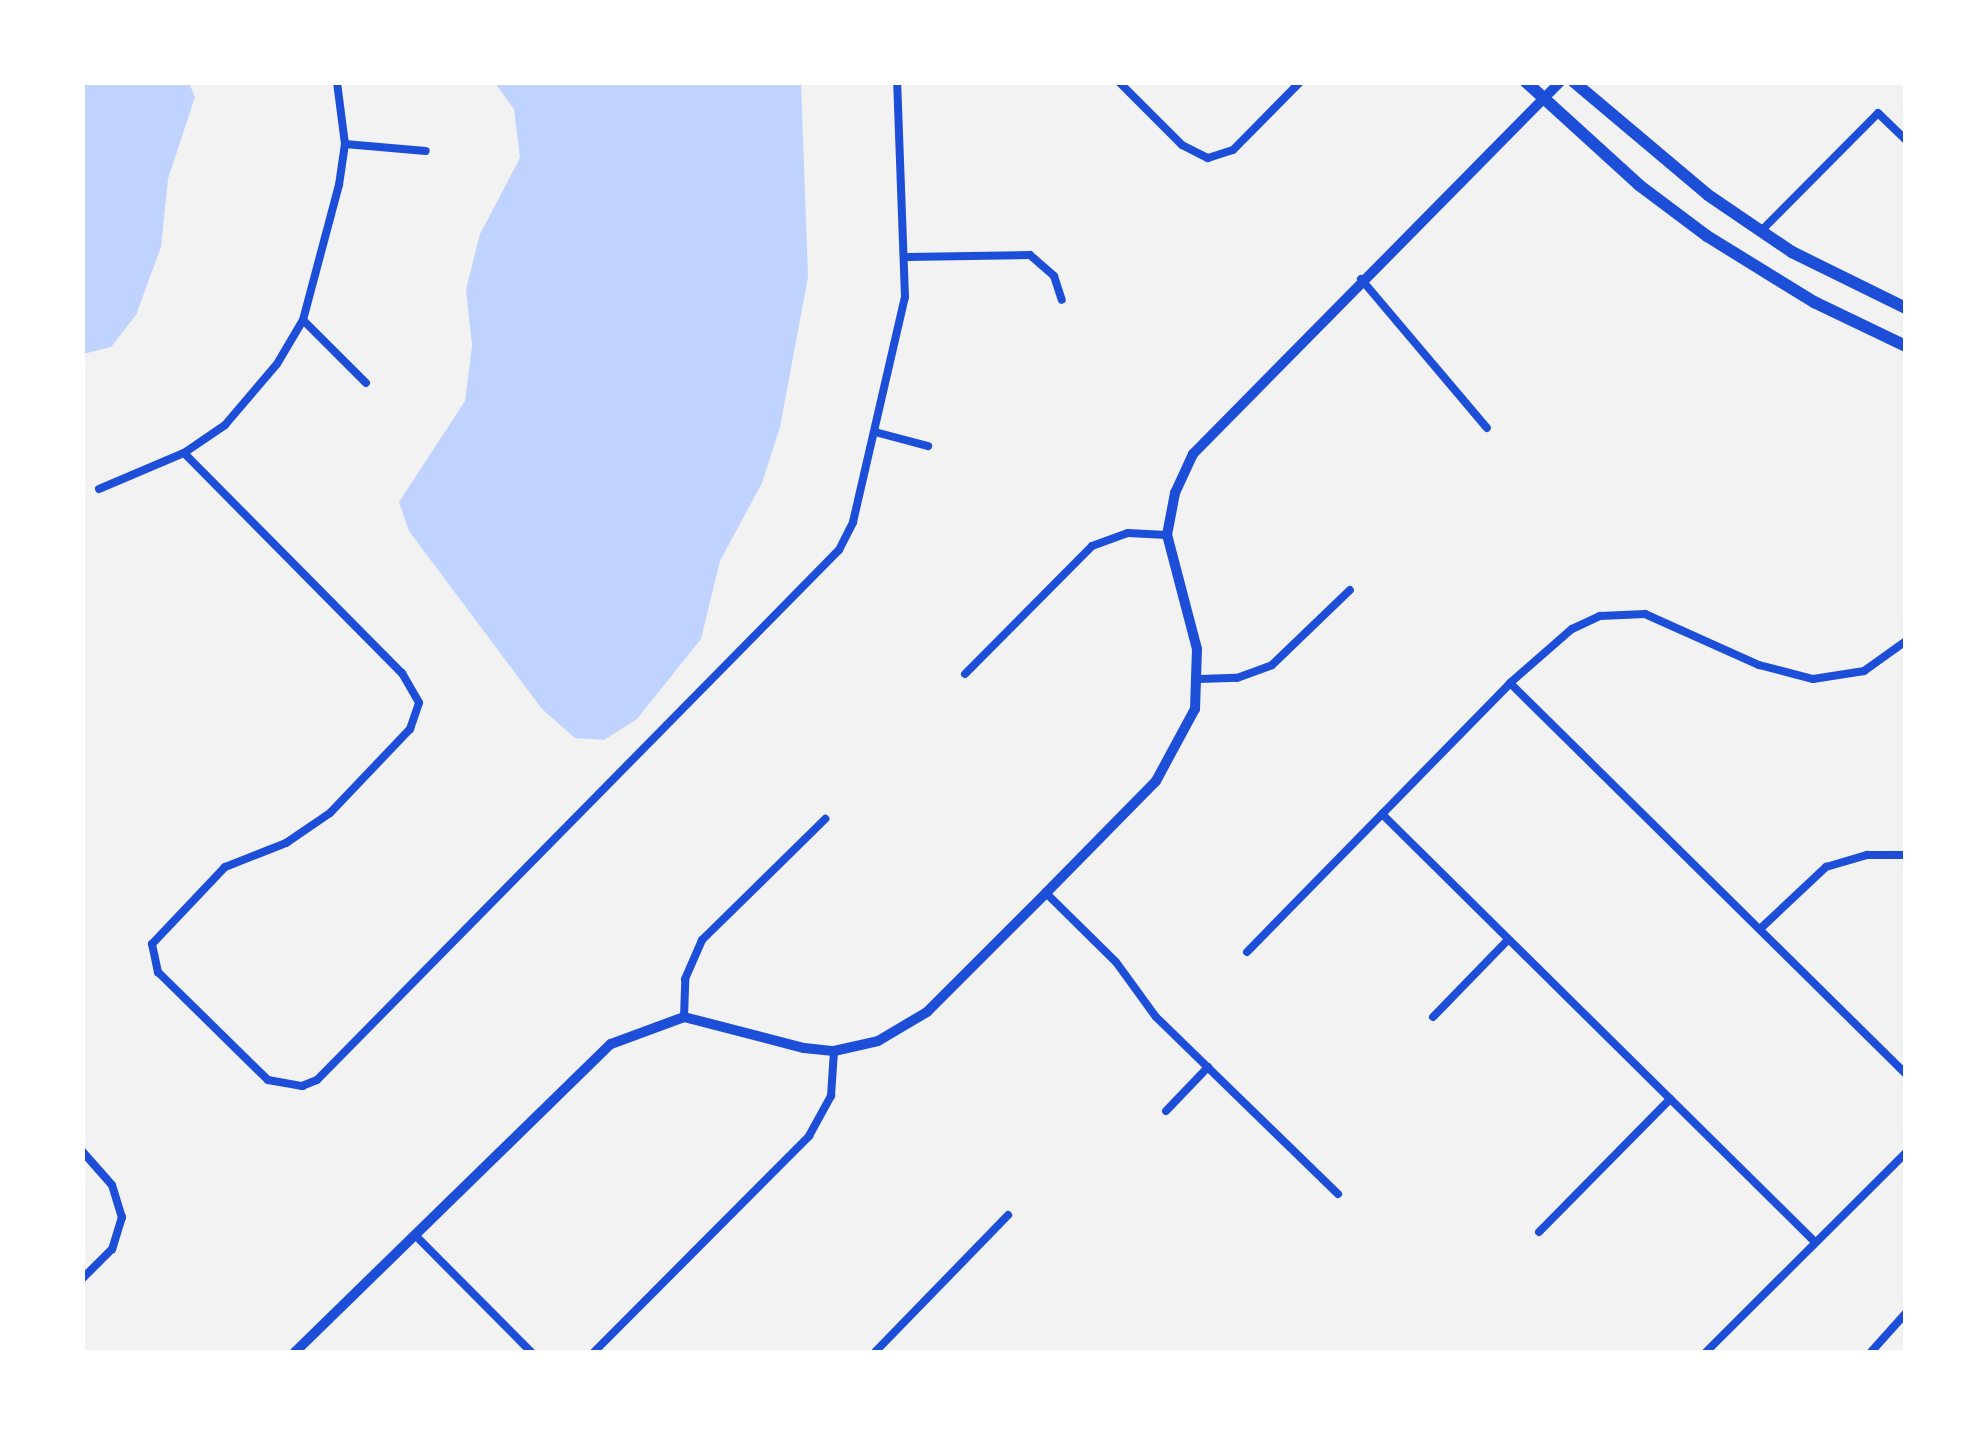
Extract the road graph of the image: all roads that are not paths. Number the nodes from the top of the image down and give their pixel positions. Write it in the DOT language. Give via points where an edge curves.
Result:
graph roads {
  1 [pos="338,82"];
  2 [pos="896,82"];
  3 [pos="1119,82"];
  4 [pos="1300,82"];
  5 [pos="1526,82"];
  6 [pos="1560,82"];
  7 [pos="1574,82"];
  8 [pos="1543,100"];
  9 [pos="1906,140"];
  10 [pos="345,144"];
  11 [pos="426,151"];
  12 [pos="1760,231"];
  13 [pos="906,257"];
  14 [pos="1361,279"];
  15 [pos="1062,300"];
  16 [pos="1906,308"];
  17 [pos="303,320"];
  18 [pos="1906,346"];
  19 [pos="366,383"];
  20 [pos="1486,428"];
  21 [pos="875,432"];
  22 [pos="928,446"];
  23 [pos="184,452"];
  24 [pos="99,489"];
  25 [pos="1167,535"];
  26 [pos="1350,590"];
  27 [pos="1906,641"];
  28 [pos="965,674"];
  29 [pos="1200,679"];
  30 [pos="1510,683"];
  31 [pos="1382,814"];
  32 [pos="825,819"];
  33 [pos="1906,855"];
  34 [pos="1046,893"];
  35 [pos="1760,930"];
  36 [pos="1508,940"];
  37 [pos="1247,952"];
  38 [pos="1433,1017"];
  39 [pos="684,1018"];
  40 [pos="834,1051"];
  41 [pos="1208,1067"];
  42 [pos="1906,1074"];
  43 [pos="1670,1100"];
  44 [pos="1166,1111"];
  45 [pos="82,1152"];
  46 [pos="1906,1153"];
  47 [pos="1338,1194"];
  48 [pos="1008,1215"];
  49 [pos="1539,1232"];
  50 [pos="415,1235"];
  51 [pos="1815,1242"];
  52 [pos="82,1278"];
  53 [pos="1906,1313"];
  54 [pos="295,1352"];
  55 [pos="531,1352"];
  56 [pos="594,1352"];
  57 [pos="875,1352"];
  58 [pos="1706,1352"];
  59 [pos="1871,1352"];
  1 -- 10 [label="street"];
  2 -- 13 [label="street"];
  3 -- 4 [label="street" via="1182,145 1208,158 1233,150"];
  5 -- 8 [label="main road"];
  6 -- 8 [label="street"];
  7 -- 12 [label="main road" via="1665,164"];
  8 -- 14 [label="street"];
  8 -- 18 [label="main road" via="1710,238 1814,302"];
  9 -- 12 [label="street" via="1878,113"];
  10 -- 11 [label="street"];
  10 -- 17 [label="street"];
  12 -- 16 [label="main road"];
  13 -- 15 [label="street" via="1030,255 1054,276"];
  13 -- 21 [label="street" via="904,297"];
  14 -- 20 [label="street"];
  14 -- 25 [label="street" via="1204,438 1182,472"];
  17 -- 19 [label="street"];
  17 -- 23 [label="street" via="250,400"];
  21 -- 22 [label="street"];
  21 -- 23 [label="street" via="853,522 838,550 317,1080 288,1088 268,1080 158,972 152,944 225,867 286,843 330,813 410,730 419,703 402,673"];
  23 -- 24 [label="street"];
  25 -- 28 [label="street" via="1128,533 1092,546"];
  25 -- 29 [label="street"];
  26 -- 29 [label="street" via="1272,666 1237,678"];
  27 -- 30 [label="street" via="1864,671 1814,679 1760,666 1664,618 1619,612 1572,629"];
  29 -- 34 [label="street" via="1188,730 1170,765"];
  30 -- 31 [label="street"];
  30 -- 35 [label="street"];
  31 -- 36 [label="street"];
  31 -- 37 [label="street"];
  32 -- 39 [label="street" via="702,940 684,979"];
  33 -- 35 [label="street" via="1867,855 1826,867"];
  34 -- 40 [label="street" via="927,1012 878,1041"];
  34 -- 41 [label="street"];
  35 -- 42 [label="street"];
  36 -- 38 [label="street"];
  36 -- 43 [label="street"];
  39 -- 40 [label="street"];
  39 -- 50 [label="street" via="628,1035 592,1057"];
  40 -- 56 [label="street" via="830,1096 810,1136"];
  41 -- 44 [label="street"];
  41 -- 47 [label="street"];
  43 -- 49 [label="street"];
  43 -- 51 [label="street"];
  45 -- 52 [label="street" via="112,1185 122,1217 112,1250"];
  46 -- 51 [label="street"];
  48 -- 57 [label="street"];
  50 -- 54 [label="street"];
  50 -- 55 [label="street"];
  51 -- 58 [label="street"];
  53 -- 59 [label="street"];
}
